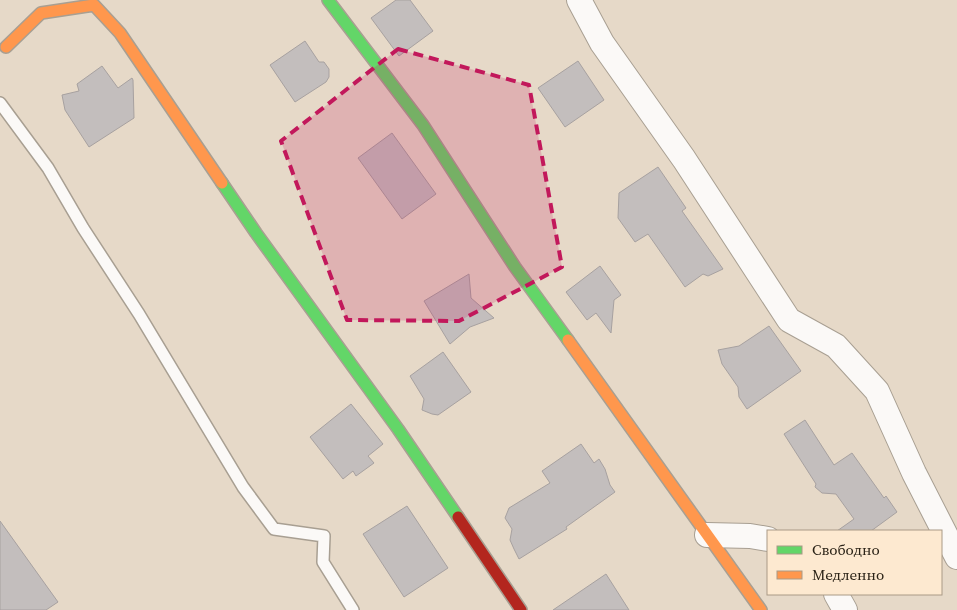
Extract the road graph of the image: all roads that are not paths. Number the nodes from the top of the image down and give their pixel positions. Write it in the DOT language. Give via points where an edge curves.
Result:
graph roads {
  1 [pos="328,0"];
  2 [pos="579,0"];
  3 [pos="3,51"];
  4 [pos="0,103"];
  5 [pos="707,535"];
  6 [pos="767,539"];
  7 [pos="957,557"];
  8 [pos="837,595"];
  9 [pos="353,610"];
  10 [pos="521,610"];
  11 [pos="760,610"];
  12 [pos="845,610"];
  1 -- 5 [label="street" via="423,125 514,267"];
  2 -- 7 [label="street" via="602,43 684,159 789,320 836,346 876,391"];
  3 -- 10 [label="street" via="41,13 94,5 120,33"];
  4 -- 9 [label="lane" via="48,168 243,487 274,529 324,536 323,562"];
  5 -- 6 [label="street"];
  5 -- 11 [label="street"];
  8 -- 12 [label="street"];
}
